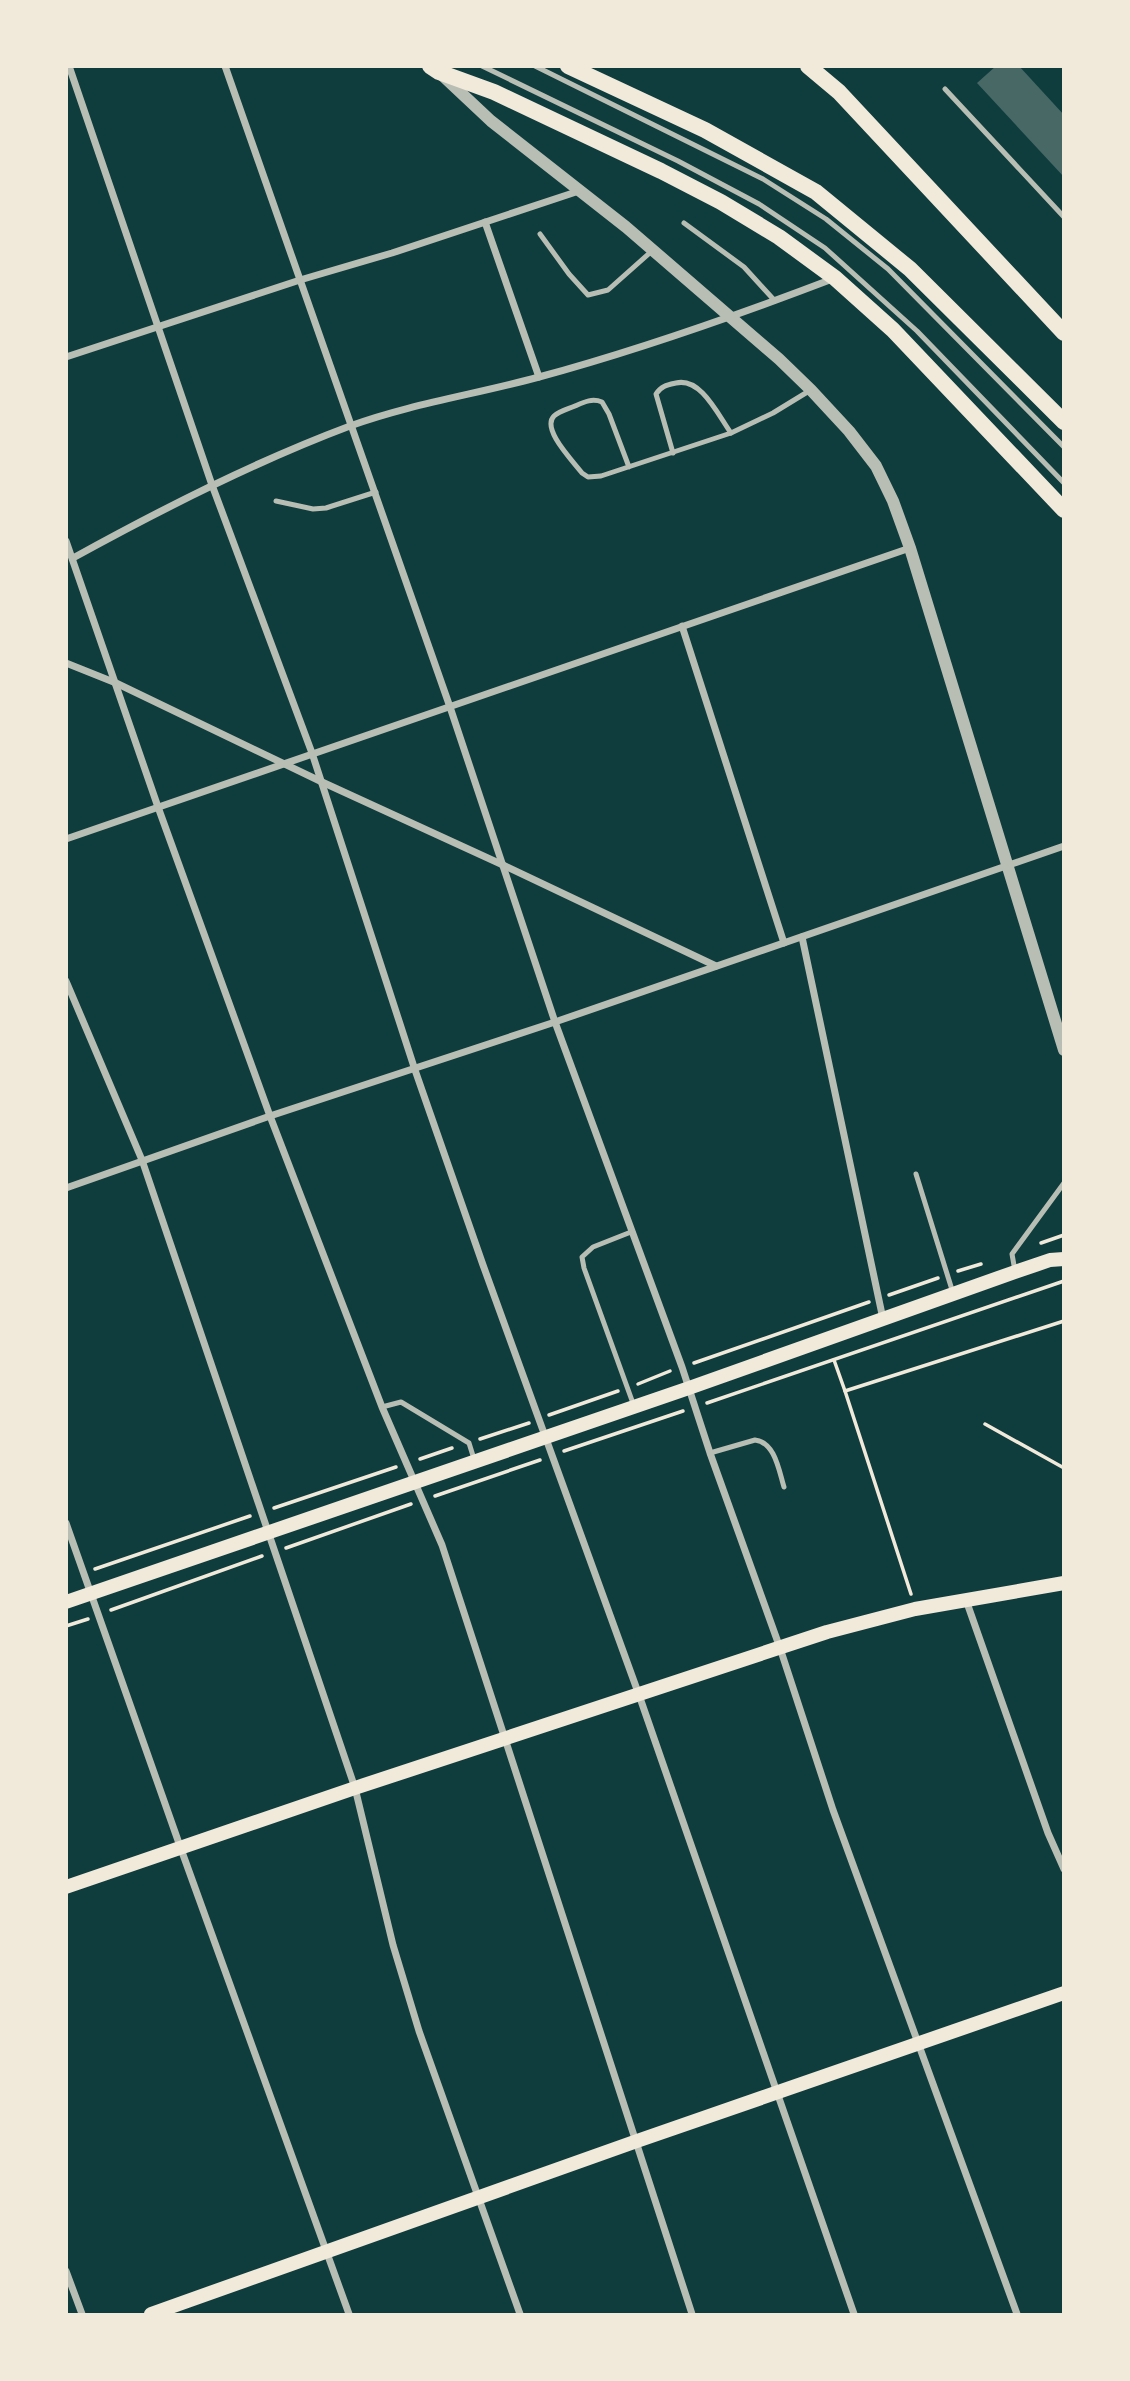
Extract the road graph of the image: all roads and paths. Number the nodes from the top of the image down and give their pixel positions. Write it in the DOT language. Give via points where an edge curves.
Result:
graph roads {
  1 [pos="69,66"];
  2 [pos="225,66"];
  3 [pos="482,66"];
  4 [pos="535,66"];
  5 [pos="568,66"];
  6 [pos="808,66"];
  7 [pos="435,69"];
  8 [pos="944,89"];
  9 [pos="579,191"];
  10 [pos="1063,217"];
  11 [pos="485,222"];
  12 [pos="684,223"];
  13 [pos="540,234"];
  14 [pos="653,250"];
  15 [pos="835,278"];
  16 [pos="300,280"];
  17 [pos="775,301"];
  18 [pos="730,318"];
  19 [pos="158,326"];
  20 [pos="1063,332"];
  21 [pos="66,357"];
  22 [pos="539,377"];
  23 [pos="811,390"];
  24 [pos="1063,422"];
  25 [pos="353,425"];
  26 [pos="731,433"];
  27 [pos="1063,447"];
  28 [pos="673,453"];
  29 [pos="629,467"];
  30 [pos="1063,483"];
  31 [pos="212,485"];
  32 [pos="376,492"];
  33 [pos="276,500"];
  34 [pos="1063,510"];
  35 [pos="66,541"];
  36 [pos="910,548"];
  37 [pos="73,558"];
  38 [pos="682,626"];
  39 [pos="66,663"];
  40 [pos="116,683"];
  41 [pos="450,706"];
  42 [pos="312,753"];
  43 [pos="283,763"];
  44 [pos="322,782"];
  45 [pos="158,807"];
  46 [pos="66,839"];
  47 [pos="1063,846"];
  48 [pos="503,865"];
  49 [pos="1007,866"];
  50 [pos="802,937"];
  51 [pos="784,943"];
  52 [pos="717,966"];
  53 [pos="66,981"];
  54 [pos="555,1022"];
  55 [pos="1063,1050"];
  56 [pos="415,1070"];
  57 [pos="270,1116"];
  58 [pos="142,1160"];
  59 [pos="915,1174"];
  60 [pos="1063,1183"];
  61 [pos="66,1188"];
  62 [pos="631,1233"];
  63 [pos="1063,1235"];
  64 [pos="1063,1249"];
  65 [pos="1012,1254"];
  66 [pos="1057,1260"];
  67 [pos="1015,1272"];
  68 [pos="947,1275"];
  69 [pos="1063,1281"];
  70 [pos="953,1293"];
  71 [pos="877,1300"];
  72 [pos="883,1319"];
  73 [pos="1063,1321"];
  74 [pos="826,1339"];
  75 [pos="834,1360"];
  76 [pos="682,1367"];
  77 [pos="627,1388"];
  78 [pos="689,1388"];
  79 [pos="845,1391"];
  80 [pos="634,1406"];
  81 [pos="382,1407"];
  82 [pos="695,1407"];
  83 [pos="539,1419"];
  84 [pos="985,1424"];
  85 [pos="546,1436"];
  86 [pos="469,1443"];
  87 [pos="710,1452"];
  88 [pos="553,1455"];
  89 [pos="475,1462"];
  90 [pos="406,1464"];
  91 [pos="1063,1468"];
  92 [pos="415,1482"];
  93 [pos="784,1487"];
  94 [pos="422,1501"];
  95 [pos="260,1513"];
  96 [pos="66,1523"];
  97 [pos="267,1531"];
  98 [pos="275,1551"];
  99 [pos="83,1573"];
  100 [pos="1063,1583"];
  101 [pos="91,1593"];
  102 [pos="965,1600"];
  103 [pos="66,1601"];
  104 [pos="915,1609"];
  105 [pos="98,1615"];
  106 [pos="66,1626"];
  107 [pos="780,1648"];
  108 [pos="639,1695"];
  109 [pos="503,1739"];
  110 [pos="355,1788"];
  111 [pos="181,1849"];
  112 [pos="1063,1869"];
  113 [pos="66,1887"];
  114 [pos="1063,1993"];
  115 [pos="919,2043"];
  116 [pos="776,2093"];
  117 [pos="637,2141"];
  118 [pos="478,2198"];
  119 [pos="326,2253"];
  120 [pos="66,2272"];
  121 [pos="82,2315"];
  122 [pos="151,2315"];
  123 [pos="349,2315"];
  124 [pos="520,2315"];
  125 [pos="692,2315"];
  126 [pos="854,2315"];
  127 [pos="1017,2315"];
  1 -- 19 [label="street"];
  2 -- 16 [label="street"];
  3 -- 30 [label="lane" via="678,161 759,204 825,248 917,331"];
  4 -- 27 [label="lane" via="763,179 826,219 888,269"];
  5 -- 24 [label="main road" via="705,130 816,192 910,269"];
  6 -- 20 [label="main road" via="839,92"];
  7 -- 9 [label="street"];
  7 -- 15 [label="main road" via="494,92 721,202"];
  8 -- 10 [label="lane"];
  9 -- 11 [label="street"];
  9 -- 14 [label="street"];
  11 -- 16 [label="street"];
  11 -- 22 [label="street"];
  12 -- 17 [label="lane" via="744,267"];
  13 -- 14 [label="lane" via="588,295 608,290"];
  14 -- 18 [label="street"];
  15 -- 17 [label="street"];
  15 -- 34 [label="main road" via="893,330"];
  16 -- 19 [label="street"];
  16 -- 25 [label="street"];
  17 -- 18 [label="street"];
  18 -- 22 [label="street"];
  18 -- 23 [label="street"];
  19 -- 21 [label="street"];
  19 -- 31 [label="street"];
  22 -- 25 [label="street"];
  23 -- 26 [label="lane"];
  23 -- 36 [label="street" via="876,466"];
  25 -- 31 [label="street"];
  25 -- 32 [label="street"];
  26 -- 28 [label="lane"];
  26 -- 28 [label="lane" via="694,384 667,385 656,394"];
  28 -- 29 [label="lane"];
  29 -- 29 [label="lane" via="602,402 589,400 552,418 551,431 587,477"];
  31 -- 37 [label="street"];
  31 -- 42 [label="street"];
  32 -- 33 [label="lane" via="313,509"];
  32 -- 41 [label="street"];
  35 -- 37 [label="street"];
  36 -- 38 [label="street"];
  36 -- 49 [label="street"];
  37 -- 40 [label="street"];
  38 -- 41 [label="street"];
  38 -- 51 [label="street"];
  39 -- 40 [label="street"];
  40 -- 43 [label="street"];
  40 -- 45 [label="street"];
  41 -- 42 [label="street"];
  41 -- 48 [label="street"];
  42 -- 43 [label="street"];
  42 -- 44 [label="street"];
  43 -- 44 [label="street"];
  43 -- 45 [label="street"];
  44 -- 48 [label="street"];
  44 -- 56 [label="street"];
  45 -- 46 [label="street"];
  45 -- 57 [label="street"];
  47 -- 49 [label="street"];
  48 -- 52 [label="street"];
  48 -- 54 [label="street"];
  49 -- 50 [label="street"];
  49 -- 55 [label="street"];
  50 -- 51 [label="street"];
  50 -- 71 [label="street"];
  51 -- 52 [label="street"];
  52 -- 54 [label="street"];
  53 -- 58 [label="street"];
  54 -- 56 [label="street"];
  54 -- 62 [label="street"];
  56 -- 57 [label="street"];
  56 -- 83 [label="street"];
  57 -- 58 [label="street"];
  57 -- 81 [label="street"];
  58 -- 61 [label="street"];
  58 -- 95 [label="street"];
  59 -- 68 [label="lane"];
  60 -- 65 [label="lane"];
  62 -- 76 [label="street"];
  62 -- 77 [label="lane" via="593,1247 582,1257"];
  63 -- 65 [label="path"];
  64 -- 66 [label="main road"];
  65 -- 67 [label="lane"];
  65 -- 68 [label="path"];
  66 -- 67 [label="main road"];
  67 -- 70 [label="main road"];
  68 -- 70 [label="lane"];
  68 -- 71 [label="path"];
  69 -- 75 [label="path"];
  70 -- 72 [label="main road"];
  71 -- 72 [label="street"];
  71 -- 76 [label="path"];
  72 -- 74 [label="main road"];
  73 -- 79 [label="path"];
  74 -- 75 [label="path"];
  74 -- 78 [label="main road"];
  75 -- 79 [label="path"];
  75 -- 82 [label="path"];
  76 -- 77 [label="path"];
  76 -- 78 [label="street"];
  77 -- 80 [label="lane"];
  77 -- 83 [label="path"];
  78 -- 80 [label="main road"];
  78 -- 82 [label="street"];
  79 -- 104 [label="path"];
  80 -- 85 [label="main road"];
  81 -- 86 [label="lane" via="401,1402"];
  81 -- 90 [label="street"];
  82 -- 87 [label="street"];
  82 -- 88 [label="path"];
  83 -- 85 [label="street"];
  83 -- 86 [label="path"];
  84 -- 91 [label="path"];
  85 -- 88 [label="street"];
  85 -- 89 [label="main road"];
  86 -- 89 [label="lane"];
  86 -- 90 [label="path"];
  87 -- 93 [label="lane" via="761,1441 771,1449"];
  87 -- 107 [label="street"];
  88 -- 94 [label="path"];
  88 -- 108 [label="street"];
  89 -- 92 [label="main road"];
  90 -- 92 [label="street"];
  90 -- 95 [label="path"];
  92 -- 94 [label="street"];
  92 -- 97 [label="main road"];
  94 -- 98 [label="path"];
  94 -- 109 [label="street" via="446,1559"];
  95 -- 97 [label="street"];
  95 -- 99 [label="path"];
  96 -- 99 [label="street"];
  97 -- 98 [label="street"];
  97 -- 101 [label="main road"];
  98 -- 105 [label="path"];
  98 -- 110 [label="street"];
  99 -- 101 [label="street"];
  100 -- 102 [label="main road"];
  101 -- 103 [label="main road"];
  101 -- 105 [label="street"];
  102 -- 104 [label="main road"];
  102 -- 112 [label="street"];
  104 -- 107 [label="main road"];
  105 -- 106 [label="path"];
  105 -- 111 [label="street"];
  107 -- 108 [label="main road"];
  107 -- 115 [label="street" via="833,1810"];
  108 -- 109 [label="main road"];
  108 -- 116 [label="street"];
  109 -- 110 [label="main road"];
  109 -- 117 [label="street"];
  110 -- 111 [label="main road"];
  110 -- 118 [label="street" via="393,1945"];
  111 -- 113 [label="main road"];
  111 -- 119 [label="street"];
  114 -- 115 [label="main road"];
  115 -- 116 [label="main road"];
  115 -- 127 [label="street"];
  116 -- 117 [label="main road"];
  116 -- 126 [label="street"];
  117 -- 118 [label="main road"];
  117 -- 125 [label="street"];
  118 -- 119 [label="main road"];
  118 -- 124 [label="street"];
  119 -- 122 [label="main road"];
  119 -- 123 [label="street"];
  120 -- 121 [label="street"];
}
